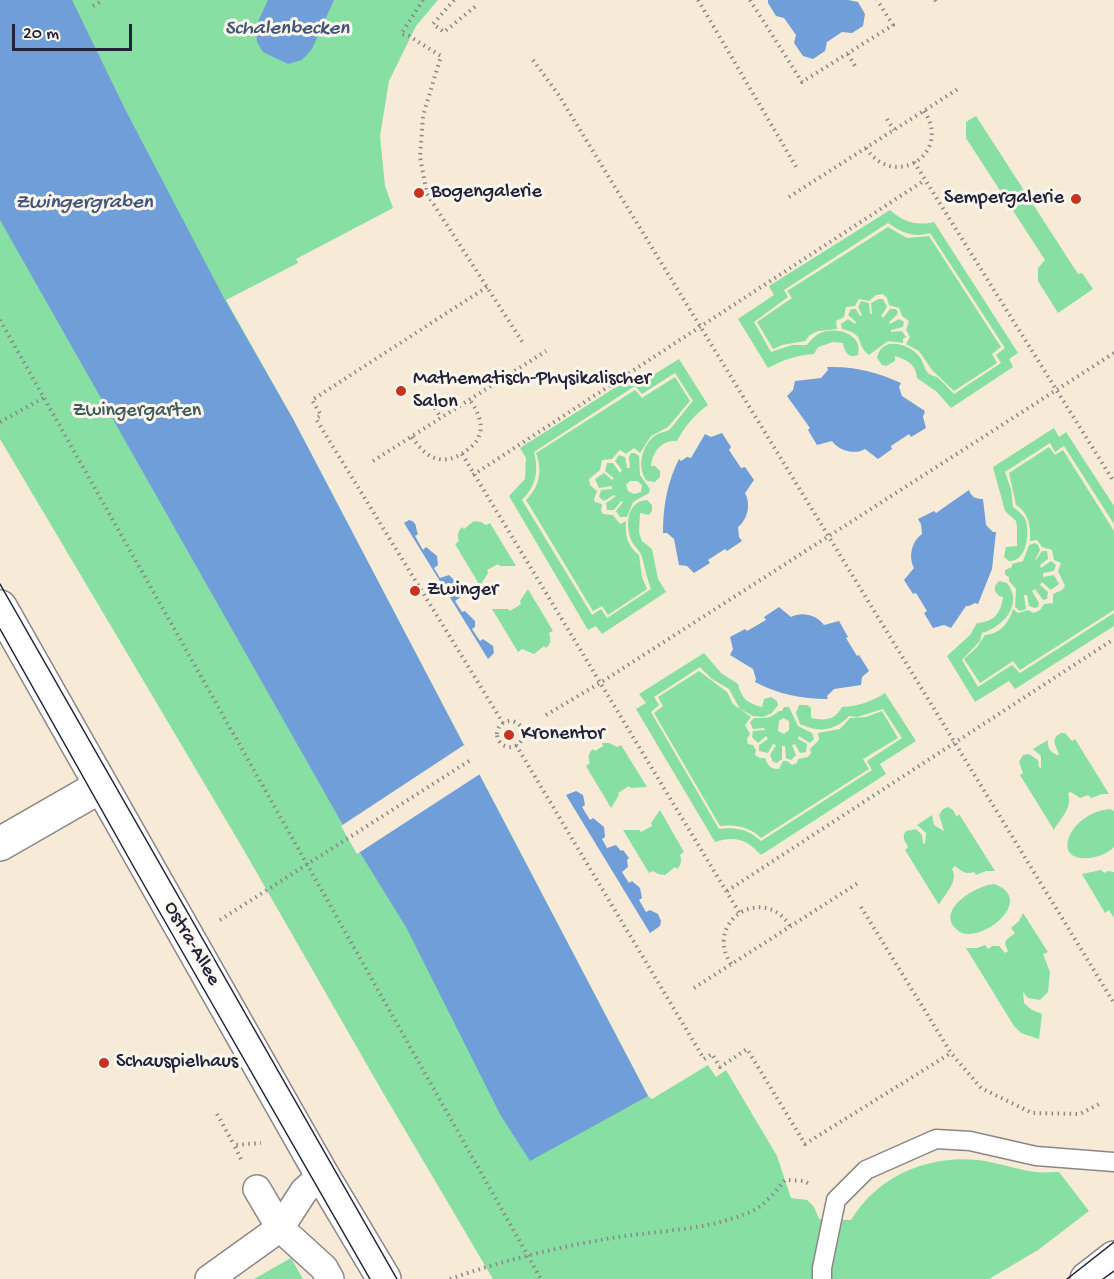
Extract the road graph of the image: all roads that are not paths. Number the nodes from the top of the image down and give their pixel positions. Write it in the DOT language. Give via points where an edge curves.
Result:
graph roads {
  1 [pos="0,607"];
  2 [pos="101,786"];
  3 [pos="0,844"];
  4 [pos="1114,1162"];
  5 [pos="322,1175"];
  6 [pos="257,1189"];
  7 [pos="280,1228"];
  8 [pos="1114,1258"];
  9 [pos="209,1279"];
  10 [pos="330,1279"];
  11 [pos="384,1279"];
  12 [pos="822,1279"];
  13 [pos="1087,1279"];
  1 -- 2 [label="street, Ostra-Allee"];
  2 -- 3 [label="street"];
  2 -- 5 [label="street, Ostra-Allee"];
  4 -- 12 [label="lane" via="1036,1156 970,1141 936,1139 866,1170 836,1200"];
  5 -- 7 [label="street" via="304,1191"];
  5 -- 11 [label="street, Ostra-Allee"];
  6 -- 7 [label="street"];
  7 -- 9 [label="street"];
  7 -- 10 [label="street" via="324,1268"];
  8 -- 13 [label="street"];
}
